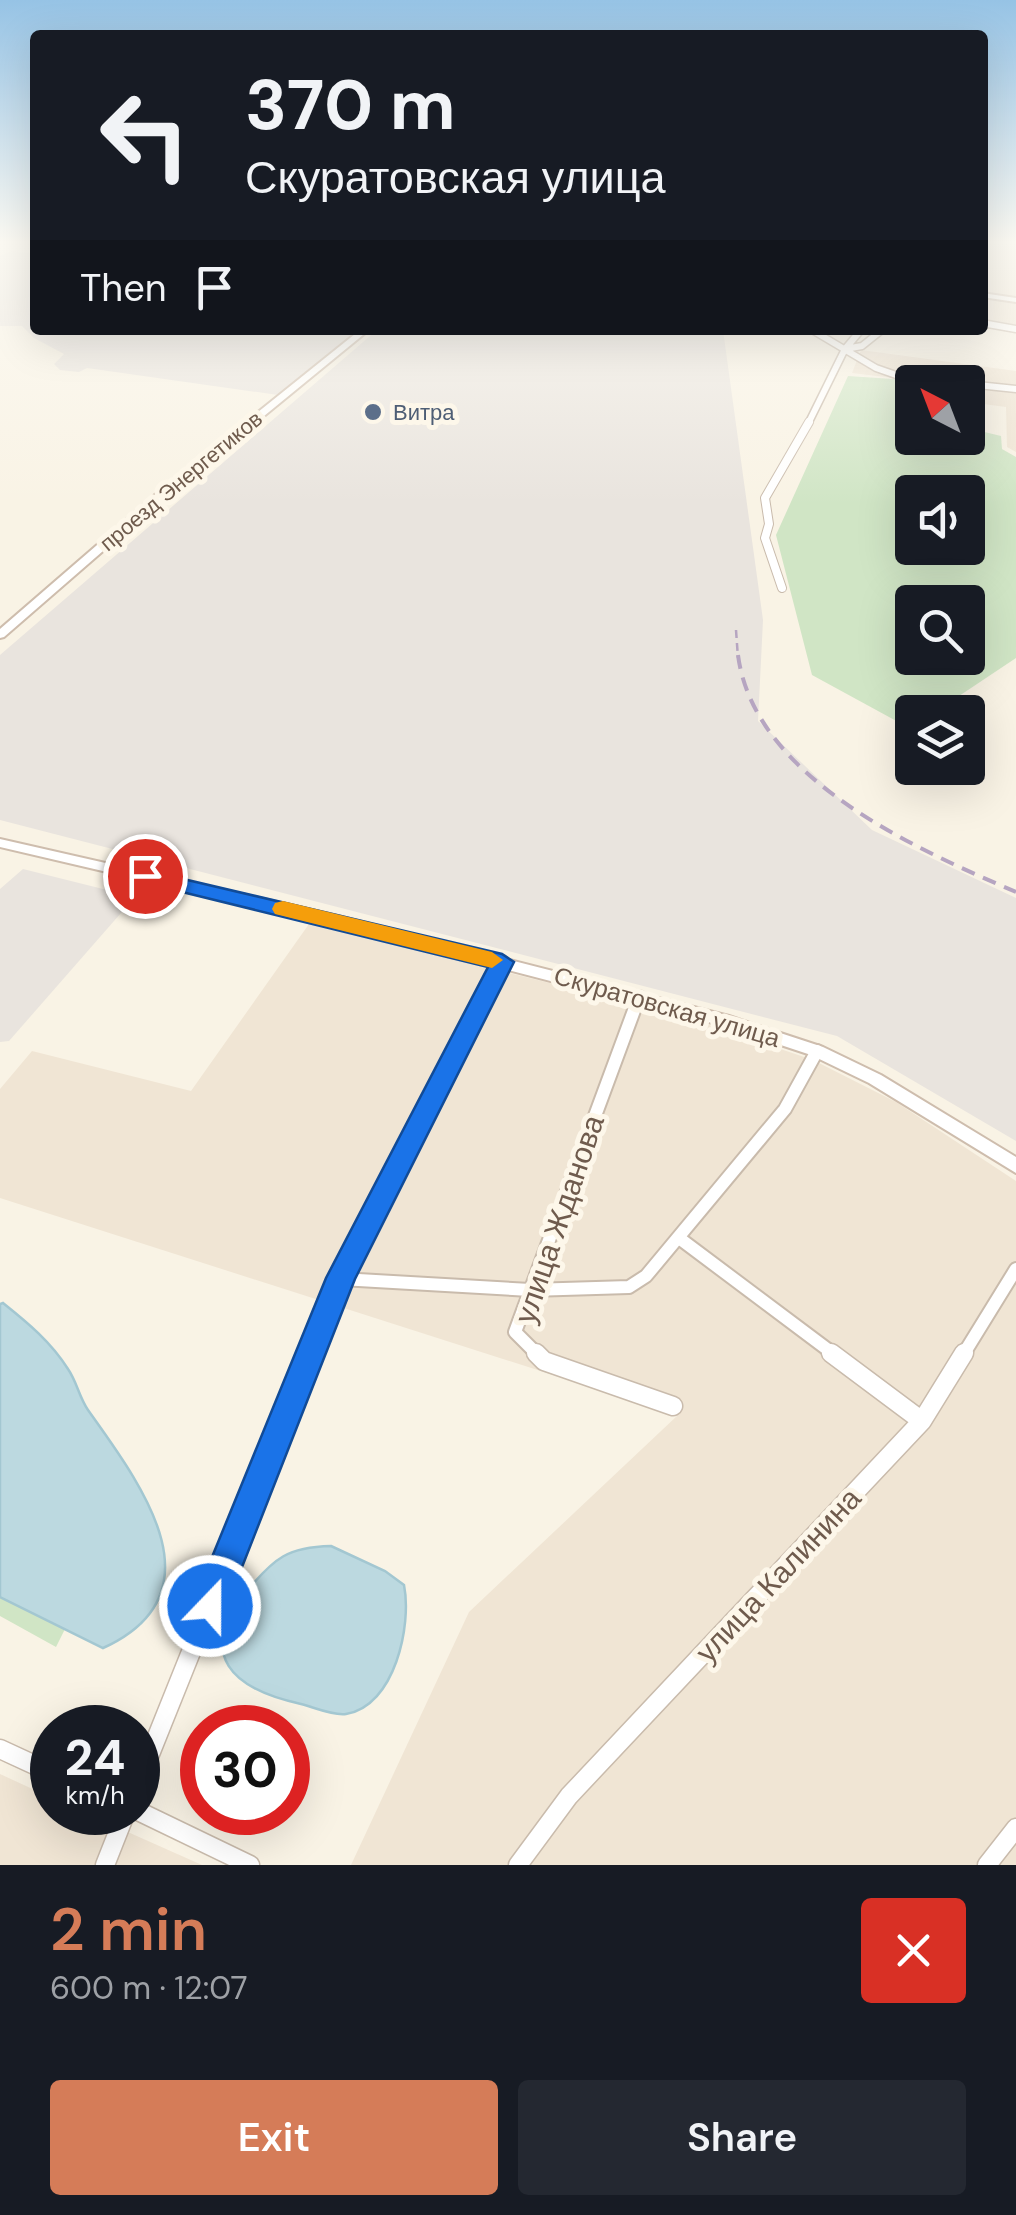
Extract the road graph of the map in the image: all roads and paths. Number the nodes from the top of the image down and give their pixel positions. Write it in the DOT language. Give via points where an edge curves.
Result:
graph roads {
  1 [pos="359,335"];
  2 [pos="821,335"];
  3 [pos="857,335"];
  4 [pos="876,335"];
  5 [pos="845,349"];
  6 [pos="895,376"];
  7 [pos="985,386"];
  8 [pos="1016,389"];
  9 [pos="782,588"];
  10 [pos="0,635"];
  11 [pos="0,843"];
  12 [pos="502,962"];
  13 [pos="639,997"];
  14 [pos="816,1051"];
  15 [pos="1016,1166"];
  16 [pos="679,1238"];
  17 [pos="1016,1268"];
  18 [pos="341,1278"];
  19 [pos="530,1290"];
  20 [pos="673,1406"];
  21 [pos="922,1421"];
  22 [pos="160,1729"];
  23 [pos="0,1749"];
  24 [pos="30,1763"];
  25 [pos="160,1822"];
  26 [pos="1016,1828"];
  27 [pos="116,1835"];
  28 [pos="104,1865"];
  29 [pos="250,1865"];
  30 [pos="518,1865"];
  31 [pos="987,1865"];
  1 -- 10 [label="street, проезд Энергетиков"];
  2 -- 5 [label="street"];
  3 -- 5 [label="street"];
  4 -- 5 [label="street"];
  5 -- 6 [label="street"];
  5 -- 9 [label="street" via="764,498 765,538"];
  7 -- 8 [label="street"];
  11 -- 12 [label="street, Скуратовская улица"];
  12 -- 13 [label="street, Скуратовская улица"];
  12 -- 18 [label="street"];
  13 -- 14 [label="street, Скуратовская улица"];
  13 -- 19 [label="street, улица Жданова"];
  14 -- 15 [label="street, Скуратовская улица" via="875,1079"];
  14 -- 16 [label="street" via="785,1109"];
  16 -- 19 [label="street" via="630,1287"];
  16 -- 21 [label="street"];
  17 -- 21 [label="street, улица Калинина"];
  18 -- 19 [label="street"];
  18 -- 22 [label="street"];
  19 -- 20 [label="street, улица Жданова" via="515,1332 544,1361"];
  21 -- 30 [label="street, улица Калинина" via="569,1796"];
  23 -- 24 [label="street"];
  25 -- 29 [label="street"];
  26 -- 31 [label="street"];
  27 -- 28 [label="street"];
}
